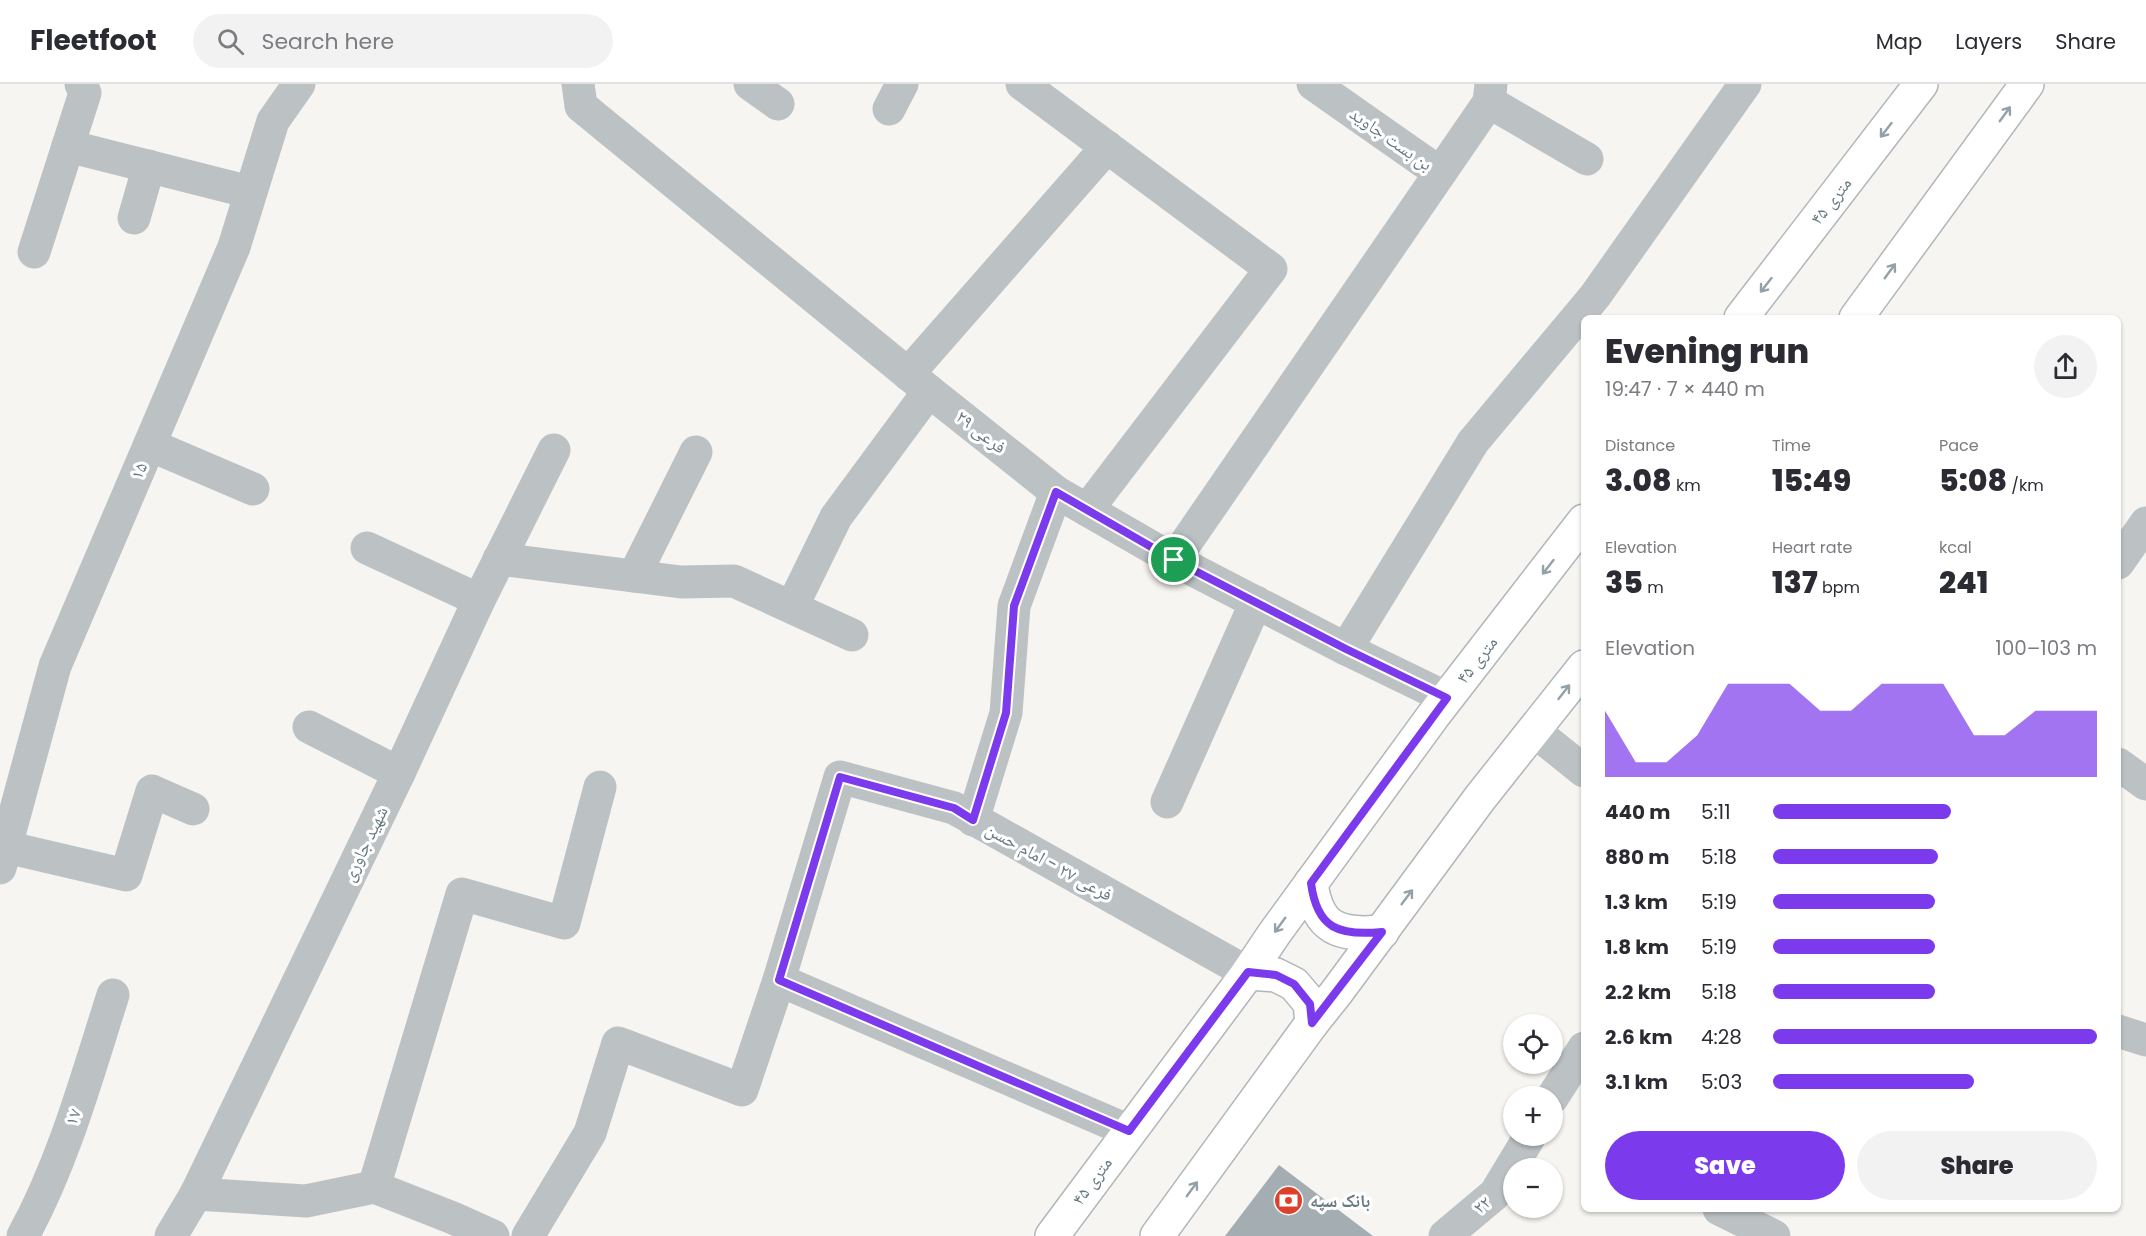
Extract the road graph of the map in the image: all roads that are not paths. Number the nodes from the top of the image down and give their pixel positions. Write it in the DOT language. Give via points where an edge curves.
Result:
graph roads {
  1 [pos="81,84"];
  2 [pos="300,84"];
  3 [pos="578,84"];
  4 [pos="750,84"];
  5 [pos="1022,84"];
  6 [pos="1313,84"];
  7 [pos="1745,84"];
  8 [pos="1921,84"];
  9 [pos="2027,84"];
  10 [pos="1490,93"];
  11 [pos="778,104"];
  12 [pos="68,146"];
  13 [pos="1107,147"];
  14 [pos="1587,159"];
  15 [pos="149,166"];
  16 [pos="1440,173"];
  17 [pos="250,192"];
  18 [pos="134,218"];
  19 [pos="34,252"];
  20 [pos="1743,315"];
  21 [pos="1858,315"];
  22 [pos="918,382"];
  23 [pos="150,445"];
  24 [pos="554,450"];
  25 [pos="696,452"];
  26 [pos="253,489"];
  27 [pos="1056,492"];
  28 [pos="1087,510"];
  29 [pos="2146,523"];
  30 [pos="1581,525"];
  31 [pos="367,548"];
  32 [pos="2121,558"];
  33 [pos="499,559"];
  34 [pos="1174,560"];
  35 [pos="634,576"];
  36 [pos="479,600"];
  37 [pos="1256,603"];
  38 [pos="792,607"];
  39 [pos="852,635"];
  40 [pos="1346,649"];
  41 [pos="1581,671"];
  42 [pos="1447,698"];
  43 [pos="309,727"];
  44 [pos="1534,731"];
  45 [pos="2121,766"];
  46 [pos="1581,769"];
  47 [pos="399,773"];
  48 [pos="2146,784"];
  49 [pos="600,787"];
  50 [pos="1167,802"];
  51 [pos="193,809"];
  52 [pos="973,820"];
  53 [pos="3,857"];
  54 [pos="1311,883"];
  55 [pos="1382,932"];
  56 [pos="1248,972"];
  57 [pos="779,980"];
  58 [pos="113,995"];
  59 [pos="1312,1023"];
  60 [pos="1581,1053"];
  61 [pos="1560,1086"];
  62 [pos="1129,1131"];
  63 [pos="1524,1146"];
  64 [pos="374,1187"];
  65 [pos="196,1194"];
  66 [pos="1725,1212"];
  67 [pos="1452,1234"];
  68 [pos="23,1236"];
  69 [pos="171,1236"];
  70 [pos="493,1236"];
  71 [pos="528,1236"];
  72 [pos="1052,1236"];
  73 [pos="1157,1236"];
  74 [pos="1774,1236"];
  1 -- 12 [label="street" via="85,93"];
  2 -- 17 [label="street, ۱۵" via="273,121"];
  3 -- 22 [label="street, فرعی ۲۹" via="581,106"];
  4 -- 11 [label="street"];
  5 -- 13 [label="street"];
  6 -- 16 [label="street, بن بست جاوید"];
  7 -- 40 [label="street" via="1595,296 1473,442"];
  8 -- 20 [label="main road, ۴۵ متری, one-way"];
  21 -- 9 [label="main road, one-way"];
  10 -- 14 [label="street"];
  10 -- 16 [label="street"];
  12 -- 15 [label="street"];
  12 -- 19 [label="street"];
  13 -- 22 [label="street"];
  13 -- 28 [label="street" via="1271,268"];
  15 -- 17 [label="street"];
  15 -- 18 [label="street"];
  16 -- 34 [label="street"];
  17 -- 23 [label="street, ۱۵" via="234,247"];
  22 -- 27 [label="street, فرعی ۲۹"];
  22 -- 38 [label="street" via="836,517"];
  23 -- 26 [label="street"];
  23 -- 53 [label="street, ۱۵" via="55,666"];
  24 -- 33 [label="street, شهید جاوری"];
  25 -- 35 [label="street"];
  27 -- 28 [label="street, فرعی ۲۹"];
  27 -- 52 [label="street" via="1014,606 1006,713"];
  28 -- 34 [label="street, فرعی ۲۹"];
  29 -- 32 [label="street"];
  30 -- 42 [label="main road, ۴۵ متری, one-way"];
  31 -- 36 [label="street"];
  33 -- 35 [label="street"];
  33 -- 36 [label="street, شهید جاوری"];
  34 -- 37 [label="street, فرعی ۲۹"];
  35 -- 38 [label="street" via="681,582 734,581"];
  36 -- 47 [label="street, شهید جاوری"];
  37 -- 40 [label="street, فرعی ۲۹"];
  37 -- 50 [label="street"];
  38 -- 39 [label="street"];
  40 -- 42 [label="street, فرعی ۲۹"];
  44 -- 41 [label="main road, one-way"];
  42 -- 54 [label="main road, ۴۵ متری"];
  43 -- 47 [label="street"];
  44 -- 46 [label="street"];
  55 -- 44 [label="main road, one-way"];
  45 -- 48 [label="street"];
  47 -- 65 [label="street, شهید جاوری"];
  49 -- 64 [label="street" via="564,923 462,894"];
  51 -- 53 [label="street" via="152,791 126,875"];
  52 -- 56 [label="street, فرعی ۲۷ - امام حسن"];
  52 -- 57 [label="street, فرعی ۲۷ - امام حسن" via="954,808 840,777"];
  54 -- 55 [label="main road" via="1318,913 1336,929 1358,934"];
  54 -- 56 [label="main road, ۴۵ متری, one-way"];
  55 -- 59 [label="main road"];
  56 -- 59 [label="main road" via="1276,975 1294,984 1310,1004"];
  56 -- 62 [label="main road, ۴۵ متری"];
  57 -- 62 [label="street"];
  57 -- 71 [label="street" via="742,1090 618,1044 590,1133"];
  58 -- 68 [label="street, ۱۷" via="72,1120 39,1207"];
  73 -- 59 [label="main road, one-way"];
  60 -- 61 [label="street"];
  62 -- 72 [label="main road, ۴۵ متری"];
  63 -- 67 [label="street, ۲۲" via="1495,1194"];
  64 -- 65 [label="street" via="306,1201"];
  64 -- 70 [label="street"];
  65 -- 69 [label="street, شهید جاوری"];
  66 -- 74 [label="street"];
}
